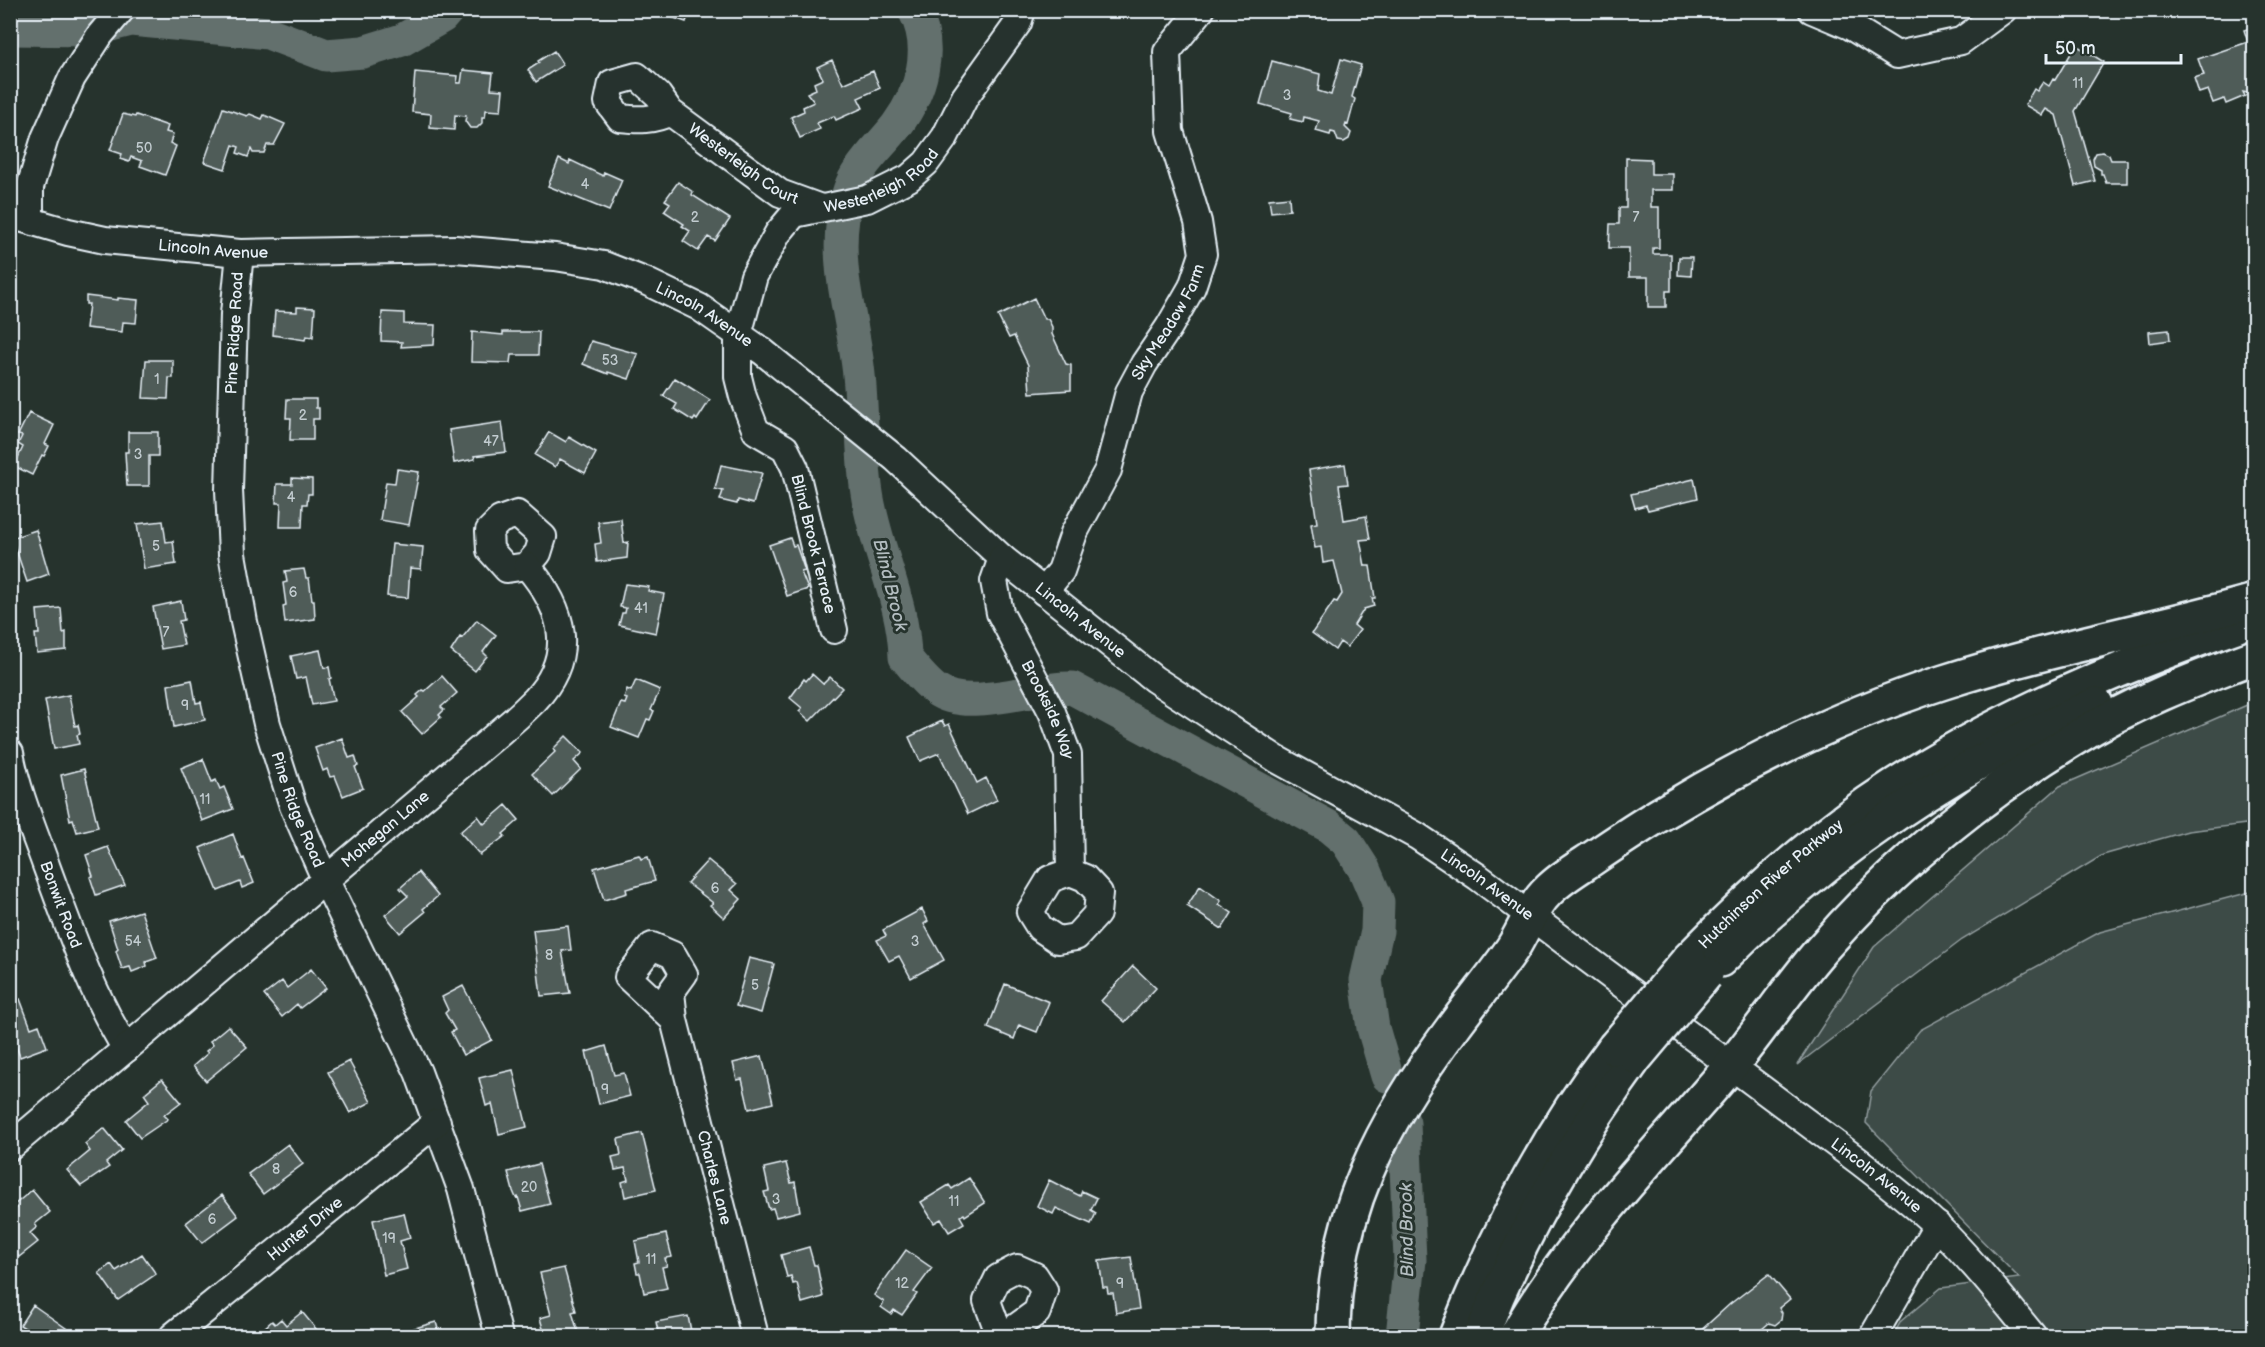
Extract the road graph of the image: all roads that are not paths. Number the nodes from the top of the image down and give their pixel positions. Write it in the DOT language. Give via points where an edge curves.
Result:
graph roads {
  1 [pos="121,10"];
  2 [pos="1022,10"];
  3 [pos="1202,10"];
  4 [pos="1812,10"];
  5 [pos="2003,10"];
  6 [pos="670,112"];
  7 [pos="821,208"];
  8 [pos="20,218"];
  9 [pos="240,253"];
  10 [pos="738,335"];
  11 [pos="1002,558"];
  12 [pos="527,566"];
  13 [pos="1044,592"];
  14 [pos="2254,601"];
  15 [pos="2254,619"];
  16 [pos="834,630"];
  17 [pos="2254,644"];
  18 [pos="2254,657"];
  19 [pos="10,753"];
  20 [pos="21,826"];
  21 [pos="1070,872"];
  22 [pos="325,879"];
  23 [pos="1529,916"];
  24 [pos="1697,967"];
  25 [pos="674,1020"];
  26 [pos="126,1049"];
  27 [pos="1624,1054"];
  28 [pos="1731,1066"];
  29 [pos="437,1122"];
  30 [pos="10,1147"];
  31 [pos="1937,1225"];
  32 [pos="173,1336"];
  33 [pos="500,1336"];
  34 [pos="755,1336"];
  35 [pos="1333,1336"];
  36 [pos="1456,1336"];
  37 [pos="1481,1336"];
  38 [pos="1516,1336"];
  39 [pos="1873,1336"];
  40 [pos="2033,1336"];
  1 -- 8 [label="street" via="72,78 45,138"];
  2 -- 7 [label="street, Westerleigh Road" via="1018,23 965,97 945,137 926,163 909,178 867,199"];
  3 -- 13 [label="street, Sky Meadow Farm" via="1167,52 1170,131 1198,222 1203,254 1192,287 1129,392 1108,470 1074,533 1060,571"];
  4 -- 5 [label="street" via="1850,26 1897,55 1961,41"];
  6 -- 7 [label="street, Westerleigh Court" via="780,193"];
  7 -- 10 [label="street, Westerleigh Road" via="794,214 778,233 754,276"];
  8 -- 9 [label="street, Lincoln Avenue" via="105,240"];
  9 -- 10 [label="street, Lincoln Avenue" via="455,249 604,265 699,307"];
  9 -- 22 [label="street, Pine Ridge Road" via="234,314 229,490 232,554 267,724 293,806"];
  10 -- 11 [label="street, Lincoln Avenue" via="896,459"];
  10 -- 16 [label="street, Blind Brook Terrace" via="738,377 743,398 756,431 785,448 795,468"];
  11 -- 13 [label="street, Lincoln Avenue"];
  11 -- 21 [label="street, Brookside Way" via="994,581 1000,613 1052,712 1068,755"];
  12 -- 22 [label="street, Mohegan Lane" via="556,607 561,653 551,677 536,699 500,732"];
  13 -- 23 [label="street, Lincoln Avenue" via="1154,679 1278,760 1417,836"];
  14 -- 23 [label="highway" via="1983,670 1818,730 1709,785 1645,824 1555,884"];
  15 -- 24 [label="highway, Hutchinson River Parkway" via="2100,677 2009,719 1942,756 1867,804 1764,885"];
  17 -- 24 [label="highway, Hutchinson River Parkway" via="2094,705 1940,784 1893,814"];
  18 -- 28 [label="highway" via="2178,687 2074,739 1961,817 1907,862 1846,922"];
  19 -- 20 [label="street, Bonwit Road"];
  20 -- 26 [label="street, Bonwit Road" via="107,1019"];
  22 -- 26 [label="street, Mohegan Lane"];
  22 -- 29 [label="street, Pine Ridge Road" via="418,1072"];
  23 -- 28 [label="street, Lincoln Avenue"];
  23 -- 35 [label="highway" via="1512,949 1399,1106 1368,1166 1345,1237"];
  24 -- 27 [label="highway, Hutchinson River Parkway, bridge"];
  25 -- 34 [label="street, Charles Lane"];
  26 -- 30 [label="street, Mohegan Lane"];
  27 -- 36 [label="highway, Hutchinson River Parkway" via="1553,1137 1490,1255"];
  27 -- 37 [label="highway, Hutchinson River Parkway" via="1545,1198"];
  28 -- 31 [label="street, Lincoln Avenue" via="1907,1198"];
  28 -- 38 [label="highway" via="1587,1231"];
  29 -- 32 [label="street, Hunter Drive"];
  29 -- 33 [label="street, Pine Ridge Road" via="461,1189"];
  31 -- 39 [label="street"];
  31 -- 40 [label="street, Lincoln Avenue"];
}
